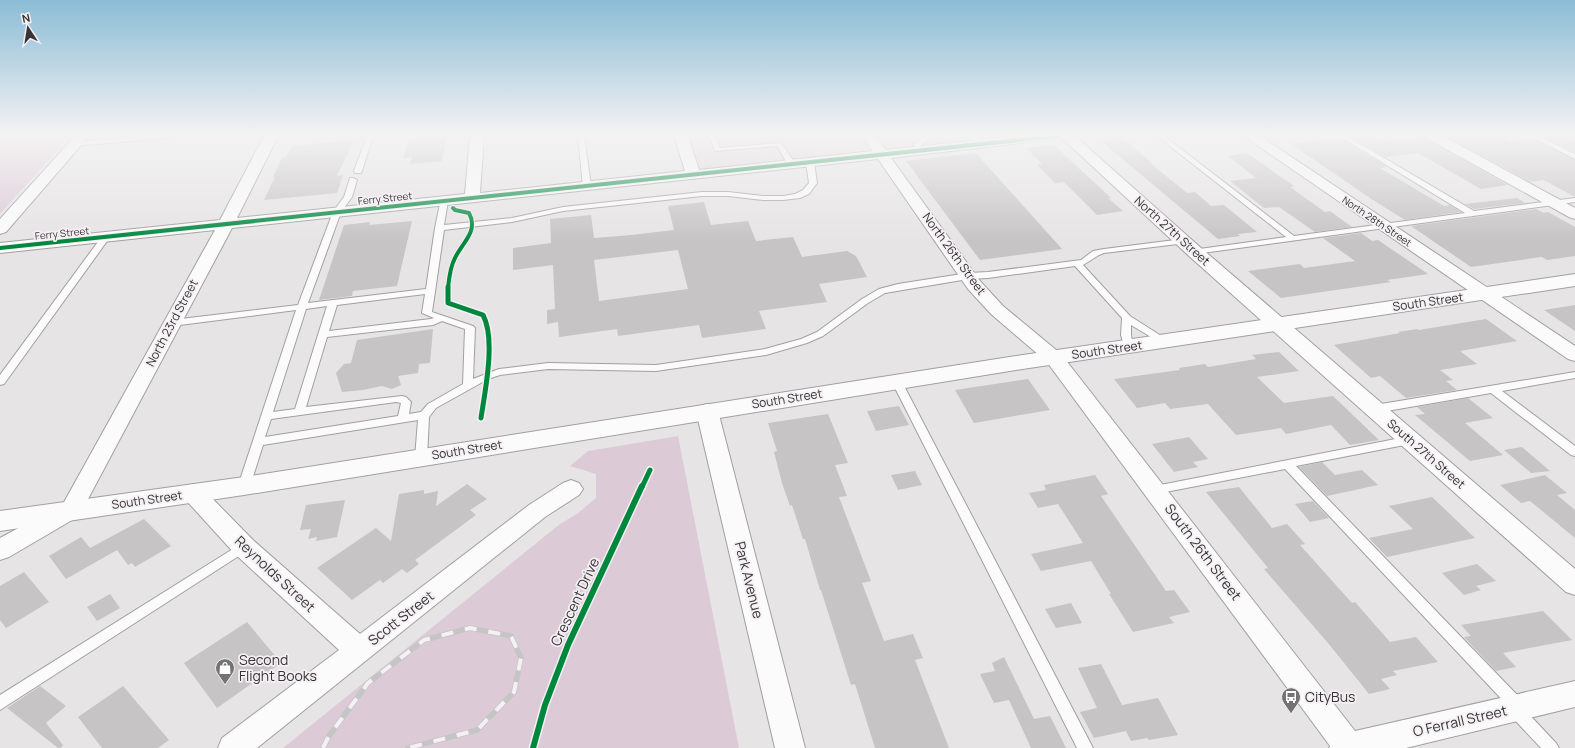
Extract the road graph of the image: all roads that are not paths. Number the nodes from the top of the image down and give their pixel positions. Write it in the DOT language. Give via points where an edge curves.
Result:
graph roads {
  1 [pos="51,171"];
  2 [pos="253,171"];
  3 [pos="474,171"];
  4 [pos="585,171"];
  5 [pos="693,171"];
  6 [pos="730,171"];
  7 [pos="811,171"];
  8 [pos="894,171"];
  9 [pos="1105,171"];
  10 [pos="1205,171"];
  11 [pos="1302,171"];
  12 [pos="1401,171"];
  13 [pos="1497,171"];
  14 [pos="694,175"];
  15 [pos="354,180"];
  16 [pos="587,186"];
  17 [pos="472,198"];
  18 [pos="1575,200"];
  19 [pos="444,201"];
  20 [pos="1555,203"];
  21 [pos="337,212"];
  22 [pos="1473,214"];
  23 [pos="1575,214"];
  24 [pos="226,224"];
  25 [pos="1383,226"];
  26 [pos="0,228"];
  27 [pos="439,228"];
  28 [pos="106,237"];
  29 [pos="1292,238"];
  30 [pos="1189,247"];
  31 [pos="0,248"];
  32 [pos="1077,263"];
  33 [pos="968,276"];
  34 [pos="1575,280"];
  35 [pos="430,291"];
  36 [pos="1482,294"];
  37 [pos="334,303"];
  38 [pos="302,307"];
  39 [pos="1127,318"];
  40 [pos="440,319"];
  41 [pos="172,323"];
  42 [pos="1278,324"];
  43 [pos="323,335"];
  44 [pos="1164,341"];
  45 [pos="1128,347"];
  46 [pos="1575,355"];
  47 [pos="1054,358"];
  48 [pos="1575,375"];
  49 [pos="0,382"];
  50 [pos="897,382"];
  51 [pos="468,386"];
  52 [pos="1493,389"];
  53 [pos="1374,409"];
  54 [pos="707,411"];
  55 [pos="299,412"];
  56 [pos="425,415"];
  57 [pos="266,416"];
  58 [pos="403,419"];
  59 [pos="1411,440"];
  60 [pos="258,442"];
  61 [pos="1575,452"];
  62 [pos="421,458"];
  63 [pos="1287,464"];
  64 [pos="244,486"];
  65 [pos="571,489"];
  66 [pos="1155,490"];
  67 [pos="193,493"];
  68 [pos="71,510"];
  69 [pos="0,521"];
  70 [pos="244,547"];
  71 [pos="0,550"];
  72 [pos="1575,584"];
  73 [pos="359,651"];
  74 [pos="1575,694"];
  75 [pos="0,703"];
  76 [pos="1516,708"];
  77 [pos="233,748"];
  78 [pos="790,748"];
  79 [pos="1085,748"];
  80 [pos="1348,748"];
  81 [pos="1551,748"];
  1 -- 26 [label="street"];
  2 -- 24 [label="street, North 23rd Street"];
  3 -- 17 [label="street"];
  4 -- 16 [label="lane"];
  5 -- 14 [label="street"];
  6 -- 14 [label="street, Ferry Street"];
  7 -- 27 [label="lane" via="813,184 806,192 797,196 763,198 702,194 563,209 512,220"];
  8 -- 33 [label="street, North 26th Street"];
  9 -- 30 [label="street, North 27th Street"];
  10 -- 29 [label="lane"];
  11 -- 25 [label="street, North 28th Street"];
  12 -- 22 [label="lane"];
  13 -- 20 [label="street"];
  14 -- 16 [label="street, Ferry Street"];
  15 -- 21 [label="lane" via="348,197"];
  16 -- 17 [label="street, Ferry Street"];
  17 -- 19 [label="street, Ferry Street"];
  18 -- 20 [label="lane"];
  19 -- 21 [label="street, Ferry Street"];
  19 -- 27 [label="lane"];
  20 -- 22 [label="lane"];
  20 -- 23 [label="street"];
  21 -- 24 [label="street, Ferry Street"];
  21 -- 38 [label="lane"];
  22 -- 25 [label="lane"];
  24 -- 28 [label="street, Ferry Street"];
  24 -- 41 [label="street, North 23rd Street"];
  25 -- 29 [label="lane"];
  25 -- 36 [label="street, North 28th Street"];
  27 -- 35 [label="lane"];
  28 -- 31 [label="street, Ferry Street"];
  28 -- 49 [label="lane"];
  29 -- 30 [label="lane"];
  30 -- 32 [label="lane" via="1104,251"];
  30 -- 42 [label="street, North 27th Street"];
  32 -- 33 [label="lane"];
  32 -- 39 [label="lane"];
  33 -- 47 [label="street, North 26th Street" via="997,310"];
  33 -- 51 [label="lane" via="915,283 882,292 820,334 766,352 656,368 548,366 499,372"];
  34 -- 36 [label="main road, South Street"];
  35 -- 37 [label="lane"];
  35 -- 40 [label="lane" via="427,313"];
  36 -- 42 [label="main road, South Street"];
  36 -- 46 [label="street, North 28th Street"];
  37 -- 38 [label="lane"];
  37 -- 43 [label="lane"];
  38 -- 41 [label="lane"];
  38 -- 57 [label="lane"];
  39 -- 44 [label="lane"];
  39 -- 45 [label="lane"];
  40 -- 43 [label="lane" via="433,322"];
  40 -- 51 [label="lane" via="470,328"];
  41 -- 68 [label="street, North 23rd Street"];
  42 -- 44 [label="main road, South Street"];
  42 -- 53 [label="street, South 27th Street"];
  43 -- 55 [label="lane"];
  44 -- 45 [label="main road, South Street"];
  45 -- 47 [label="main road, South Street"];
  47 -- 50 [label="main road, South Street"];
  47 -- 66 [label="street, South 26th Street"];
  48 -- 52 [label="lane"];
  50 -- 54 [label="main road, South Street"];
  50 -- 79 [label="lane"];
  51 -- 56 [label="lane" via="432,406"];
  52 -- 53 [label="lane"];
  52 -- 61 [label="lane"];
  53 -- 59 [label="street, South 27th Street"];
  54 -- 62 [label="main road, South Street"];
  54 -- 78 [label="street, Park Avenue"];
  55 -- 57 [label="lane"];
  55 -- 58 [label="lane" via="402,399 406,402"];
  56 -- 58 [label="lane"];
  56 -- 62 [label="lane"];
  57 -- 60 [label="lane"];
  58 -- 60 [label="lane"];
  59 -- 63 [label="lane"];
  59 -- 72 [label="street, South 27th Street"];
  60 -- 64 [label="lane"];
  62 -- 64 [label="main road, South Street"];
  63 -- 66 [label="lane"];
  63 -- 76 [label="lane"];
  64 -- 67 [label="main road, South Street"];
  65 -- 73 [label="street, Scott Street" via="537,511"];
  66 -- 80 [label="street, South 26th Street"];
  67 -- 68 [label="main road, South Street"];
  67 -- 70 [label="street, Reynolds Street"];
  68 -- 69 [label="main road, South Street"];
  68 -- 71 [label="street"];
  70 -- 73 [label="street, Reynolds Street"];
  70 -- 75 [label="lane"];
  73 -- 77 [label="street, Scott Street"];
  74 -- 76 [label="street, O Ferrall Street"];
  76 -- 80 [label="street, O Ferrall Street"];
  76 -- 81 [label="lane"];
}
